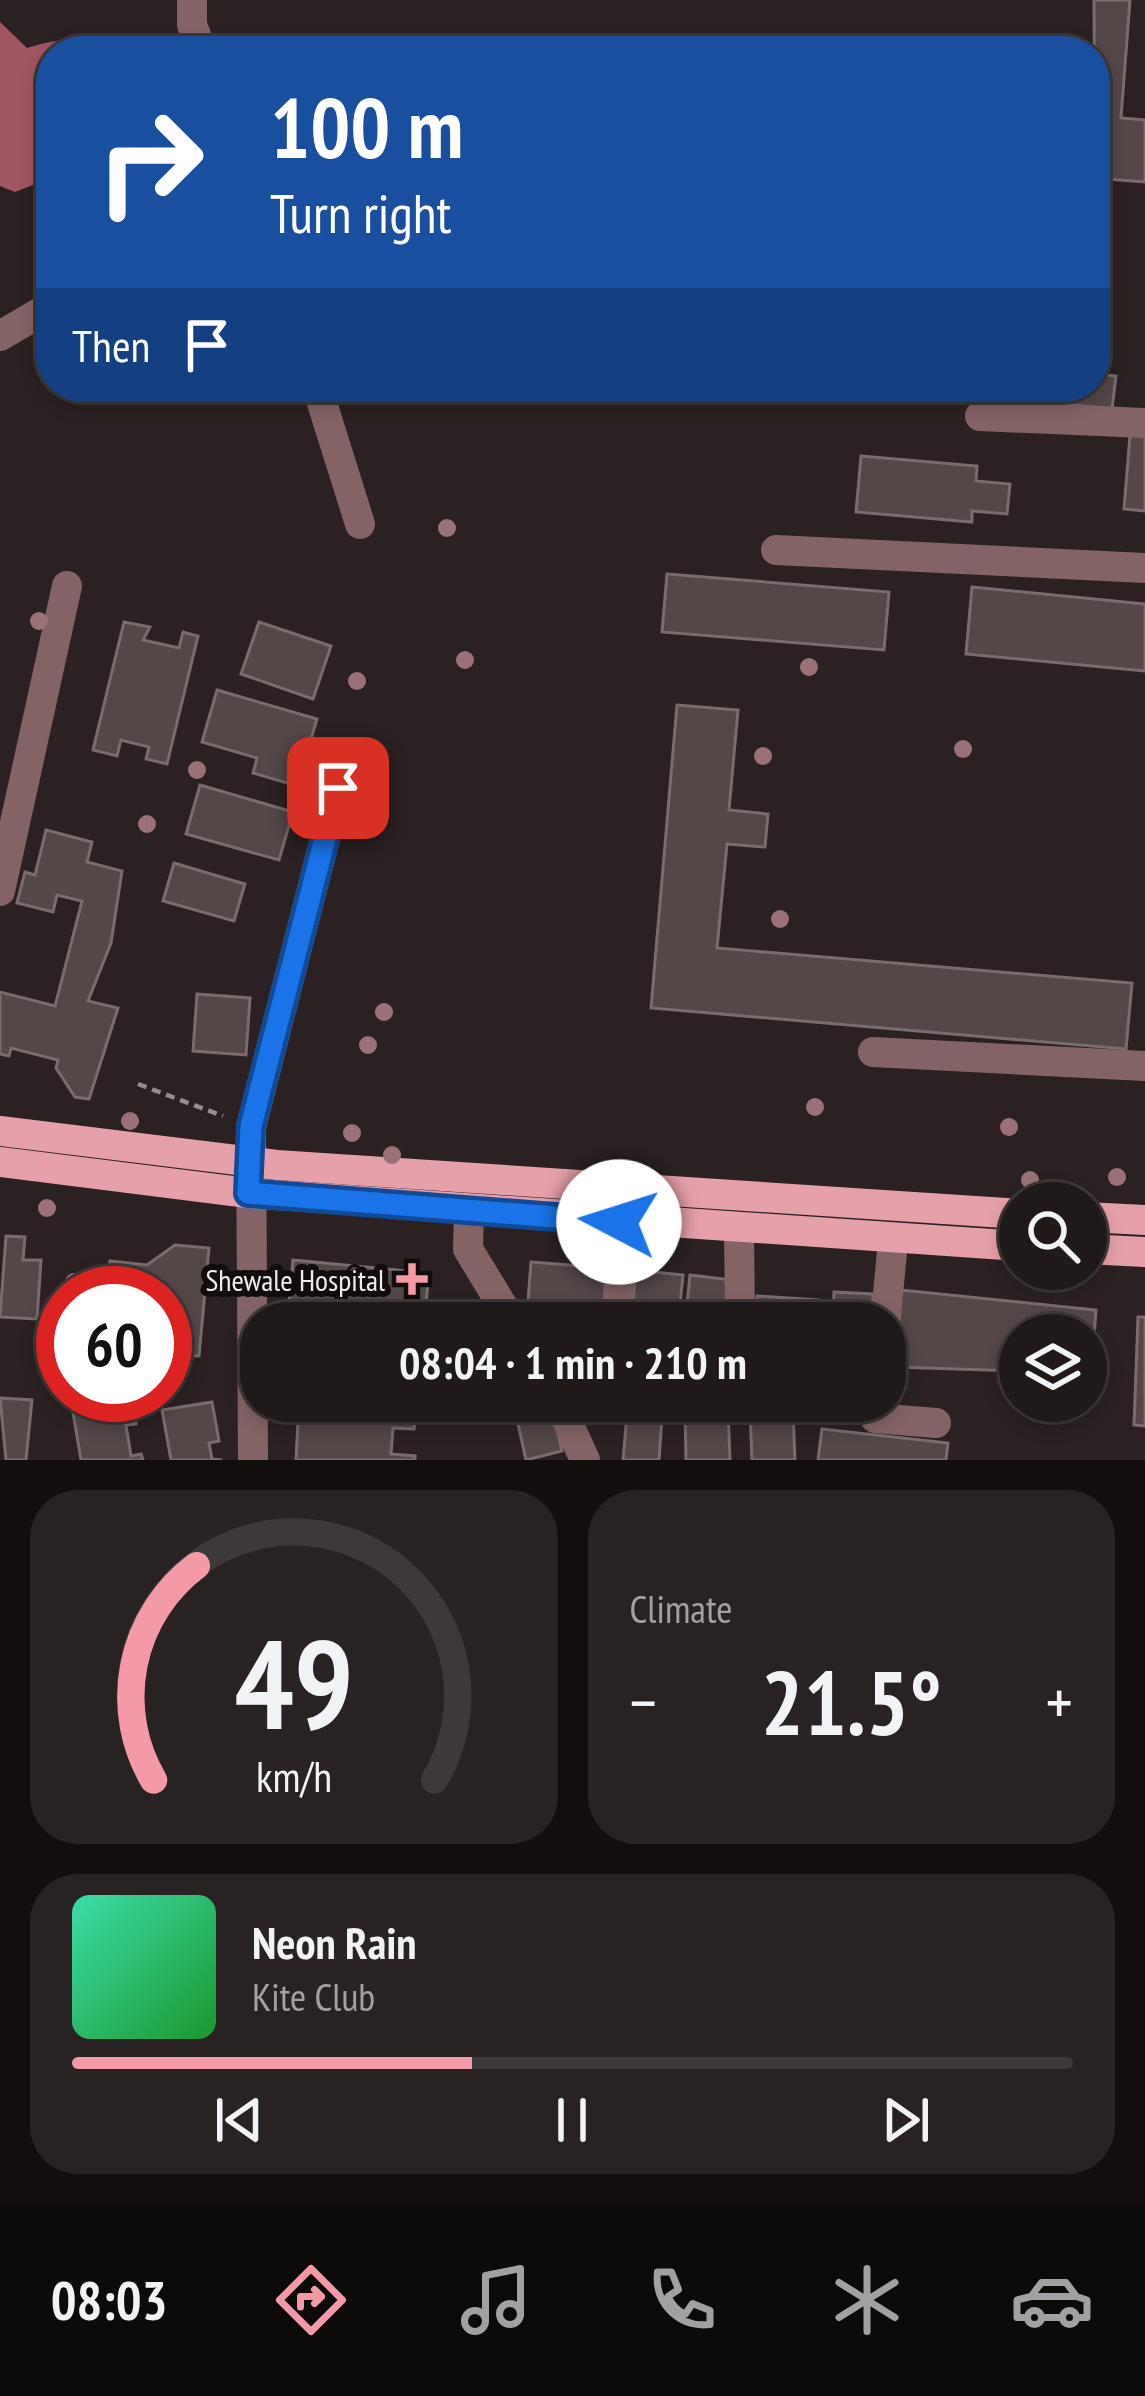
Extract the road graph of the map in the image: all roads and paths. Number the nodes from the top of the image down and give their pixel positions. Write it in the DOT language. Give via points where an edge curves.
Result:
graph roads {
  1 [pos="192,0"];
  2 [pos="196,36"];
  3 [pos="36,315"];
  4 [pos="0,336"];
  5 [pos="321,402"];
  6 [pos="980,416"];
  7 [pos="1145,423"];
  8 [pos="361,524"];
  9 [pos="776,550"];
  10 [pos="1145,568"];
  11 [pos="67,586"];
  12 [pos="338,788"];
  13 [pos="0,891"];
  14 [pos="873,1052"];
  15 [pos="1145,1066"];
  16 [pos="138,1084"];
  17 [pos="251,1126"];
  18 [pos="0,1131"];
  19 [pos="0,1162"];
  20 [pos="248,1178"];
  21 [pos="469,1209"];
  22 [pos="999,1213"];
  23 [pos="1107,1218"];
  24 [pos="1145,1220"];
  25 [pos="619,1222"];
  26 [pos="739,1229"];
  27 [pos="893,1241"];
  28 [pos="999,1245"];
  29 [pos="1107,1250"];
  30 [pos="1145,1252"];
  31 [pos="501,1302"];
  32 [pos="618,1302"];
  33 [pos="740,1302"];
  34 [pos="887,1302"];
  35 [pos="906,1421"];
  36 [pos="568,1422"];
  37 [pos="937,1423"];
  38 [pos="253,1460"];
  39 [pos="585,1460"];
  1 -- 2 [label="street"];
  3 -- 4 [label="street"];
  5 -- 8 [label="street"];
  6 -- 7 [label="street"];
  9 -- 10 [label="street"];
  11 -- 13 [label="street"];
  12 -- 17 [label="street"];
  14 -- 15 [label="street"];
  16 -- 17 [label="path"];
  17 -- 20 [label="street"];
  18 -- 20 [label="main road"];
  19 -- 20 [label="main road"];
  20 -- 21 [label="main road"];
  20 -- 22 [label="main road"];
  20 -- 38 [label="street"];
  21 -- 25 [label="main road"];
  21 -- 31 [label="street" via="468,1250"];
  23 -- 24 [label="main road"];
  25 -- 26 [label="main road"];
  25 -- 32 [label="street"];
  26 -- 27 [label="main road"];
  26 -- 33 [label="street"];
  27 -- 28 [label="main road"];
  27 -- 34 [label="street"];
  29 -- 30 [label="main road"];
  35 -- 37 [label="street"];
  36 -- 39 [label="street"];
}
